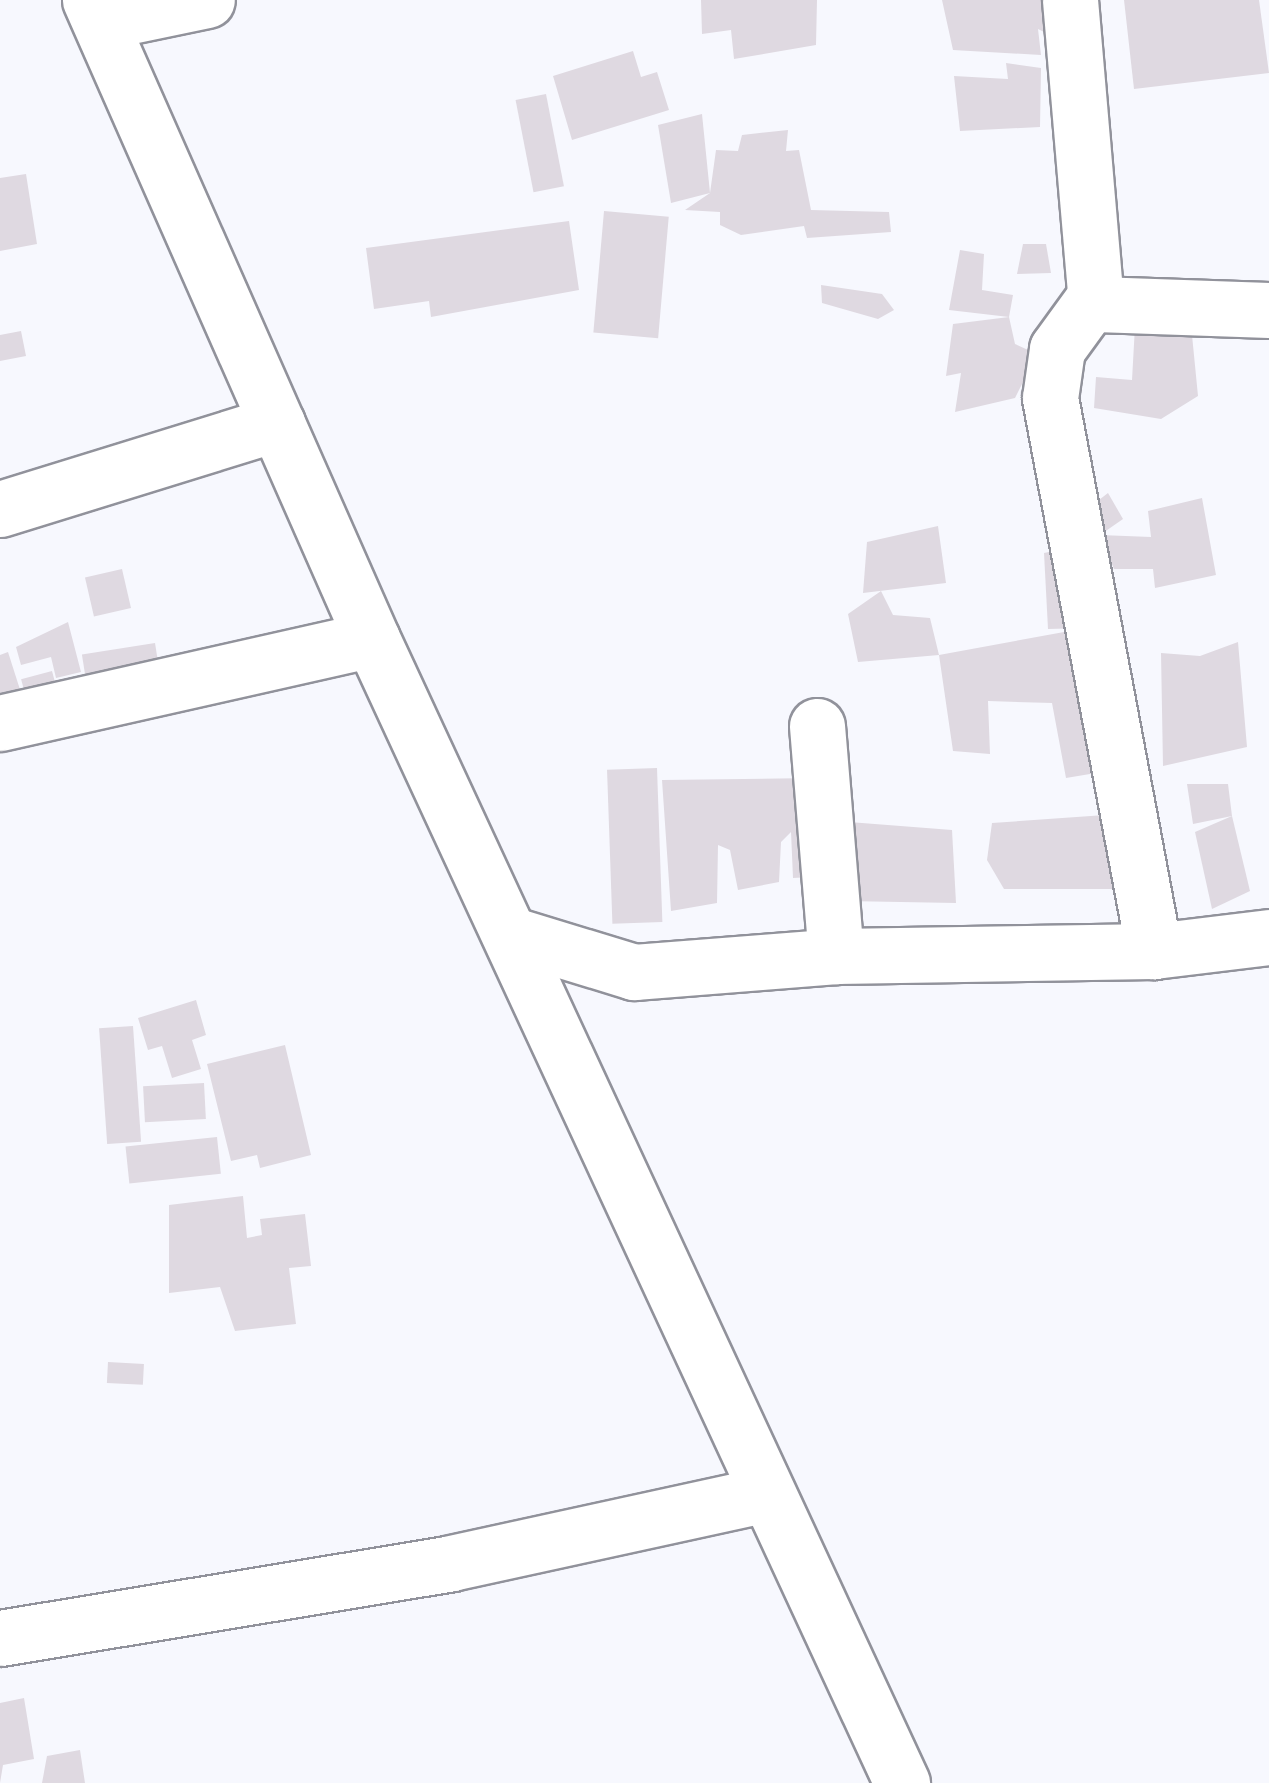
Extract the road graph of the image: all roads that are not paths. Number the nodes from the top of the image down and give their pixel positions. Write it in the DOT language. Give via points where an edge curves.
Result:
graph roads {
  1 [pos="207,0"];
  2 [pos="1070,0"];
  3 [pos="96,11"];
  4 [pos="1094,298"];
  5 [pos="1269,310"];
  6 [pos="276,423"];
  7 [pos="0,509"];
  8 [pos="372,639"];
  9 [pos="0,723"];
  10 [pos="818,726"];
  11 [pos="512,935"];
  12 [pos="1269,937"];
  13 [pos="1154,951"];
  14 [pos="836,956"];
  15 [pos="764,1495"];
  16 [pos="0,1638"];
  17 [pos="902,1783"];
  1 -- 3 [label="street"];
  2 -- 4 [label="street"];
  3 -- 6 [label="street"];
  4 -- 5 [label="street" via="1120,311"];
  4 -- 13 [label="street" via="1057,350 1050,398"];
  6 -- 7 [label="street"];
  6 -- 8 [label="street"];
  8 -- 9 [label="street"];
  8 -- 11 [label="street"];
  10 -- 14 [label="street"];
  11 -- 14 [label="street" via="634,972"];
  11 -- 15 [label="street"];
  12 -- 13 [label="street"];
  13 -- 14 [label="street"];
  15 -- 16 [label="street" via="450,1563"];
  15 -- 17 [label="street"];
}
